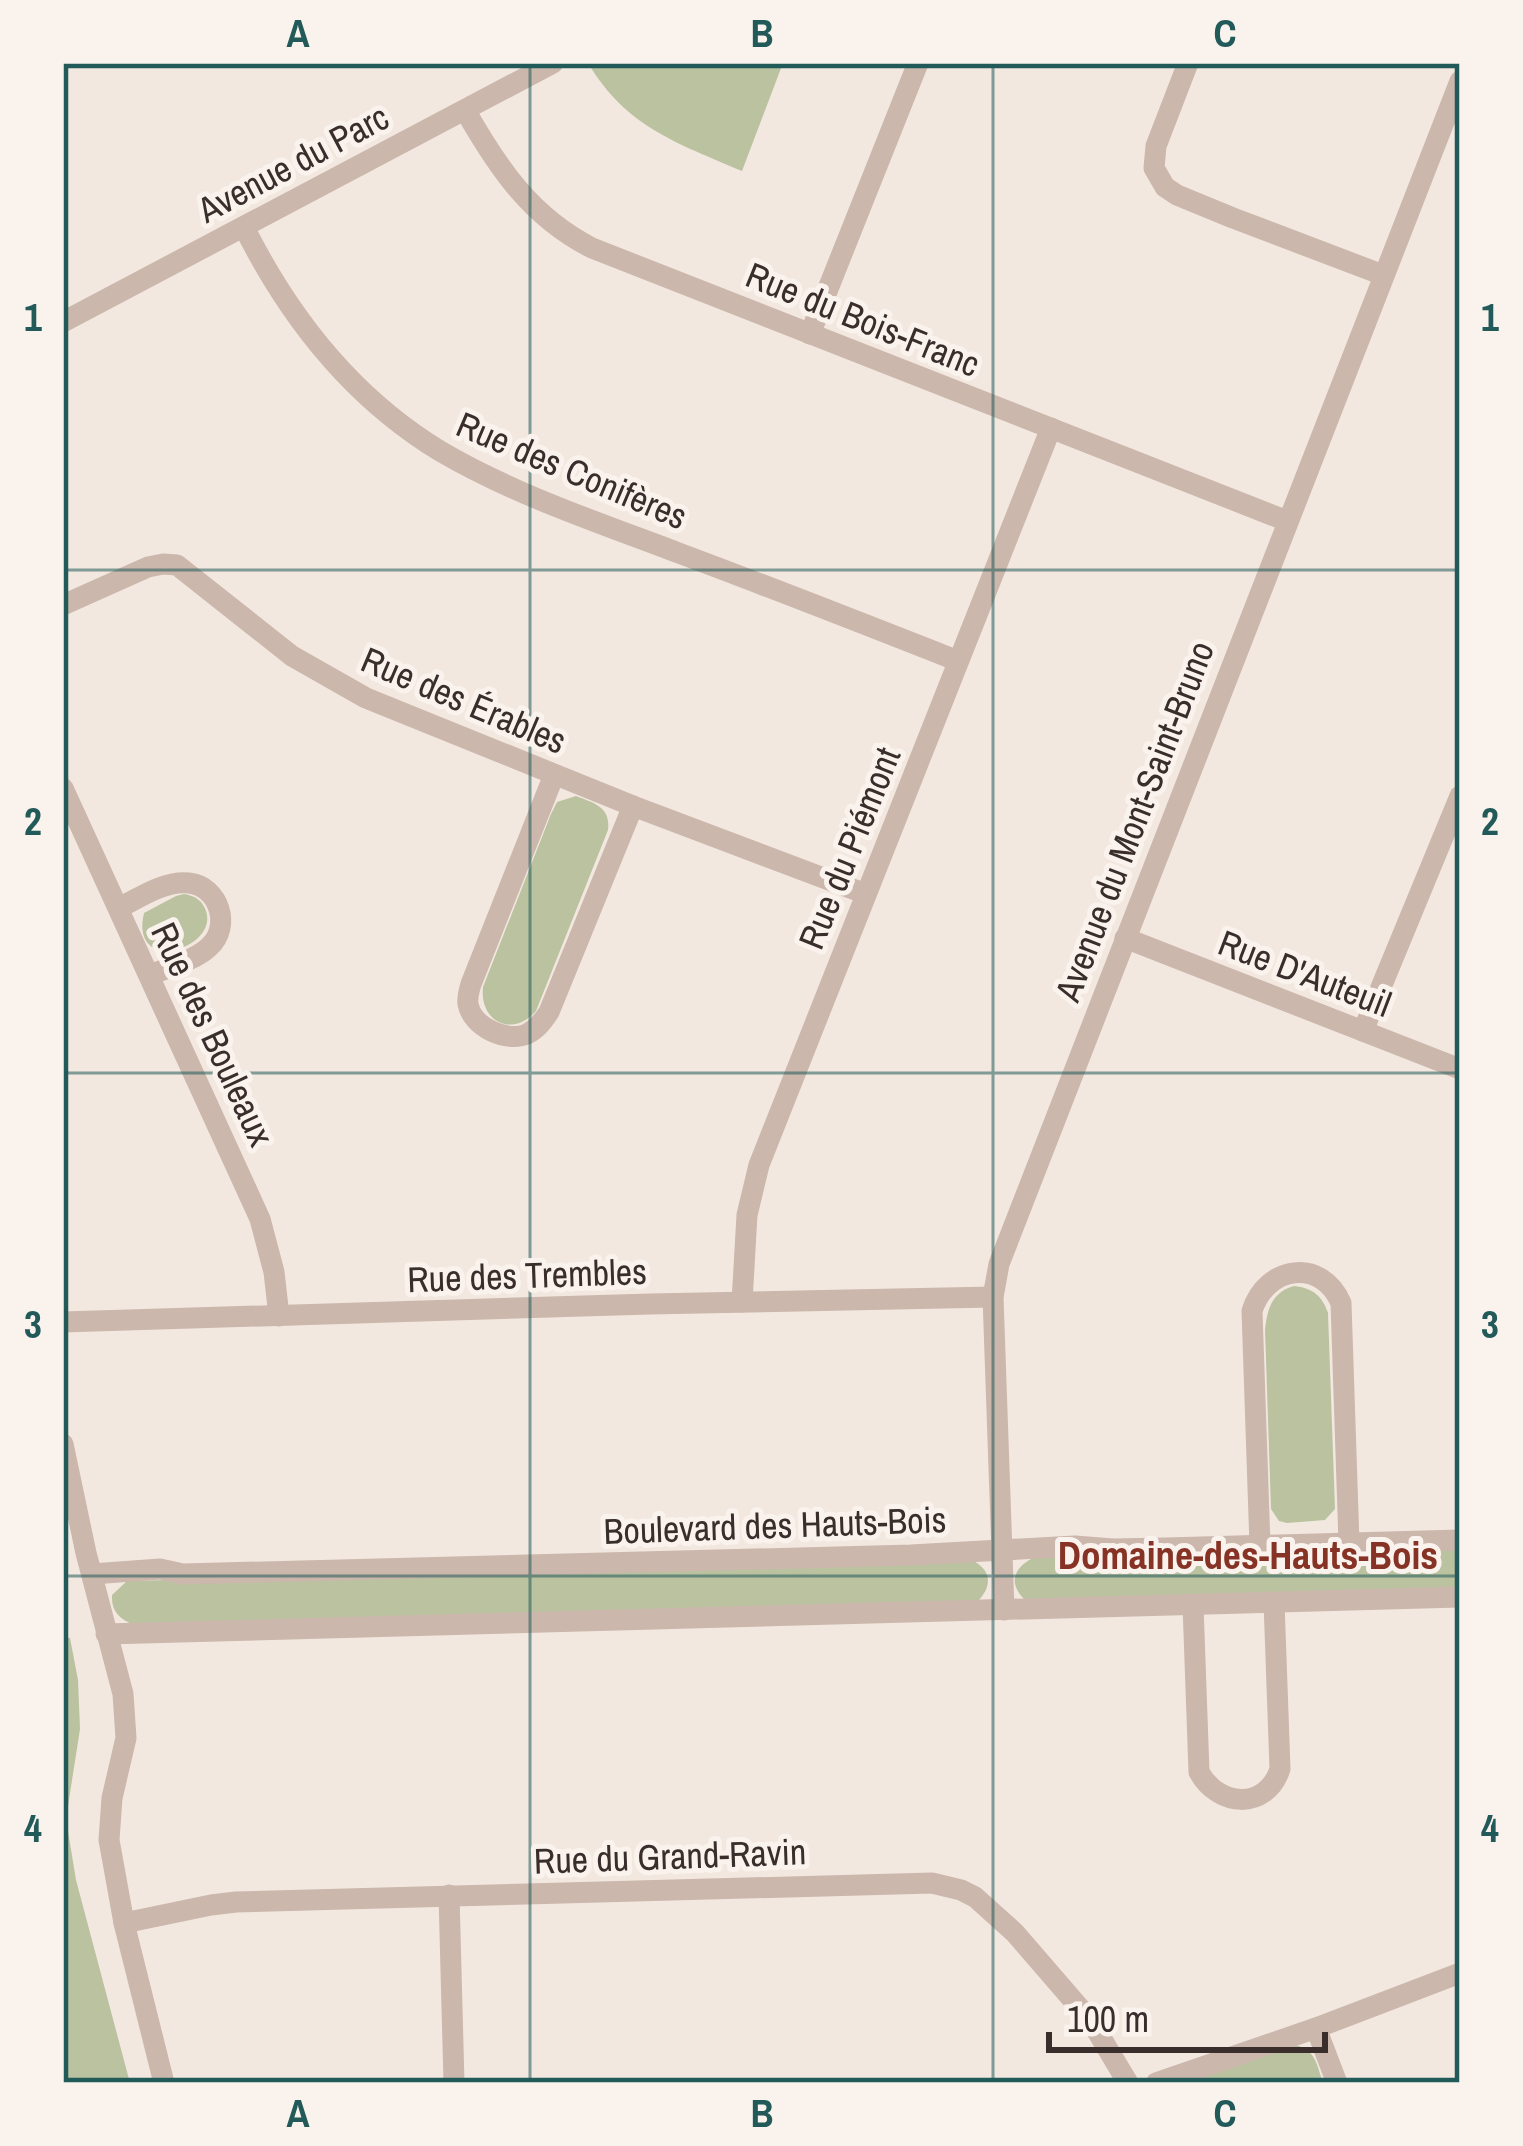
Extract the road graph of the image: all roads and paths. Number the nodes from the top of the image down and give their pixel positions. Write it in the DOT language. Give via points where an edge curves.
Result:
graph roads {
  1 [pos="554,63"];
  2 [pos="918,63"];
  3 [pos="1188,63"];
  4 [pos="1460,81"];
  5 [pos="465,110"];
  6 [pos="244,227"];
  7 [pos="1384,275"];
  8 [pos="63,322"];
  9 [pos="811,334"];
  10 [pos="1051,428"];
  11 [pos="1287,521"];
  12 [pos="63,605"];
  13 [pos="958,662"];
  14 [pos="554,775"];
  15 [pos="63,788"];
  16 [pos="1460,797"];
  17 [pos="633,806"];
  18 [pos="866,894"];
  19 [pos="119,908"];
  20 [pos="1125,938"];
  21 [pos="150,975"];
  22 [pos="1364,1031"];
  23 [pos="1460,1069"];
  24 [pos="993,1297"];
  25 [pos="742,1302"];
  26 [pos="278,1316"];
  27 [pos="63,1322"];
  28 [pos="63,1444"];
  29 [pos="1460,1540"];
  30 [pos="1349,1543"];
  31 [pos="1260,1546"];
  32 [pos="1001,1548"];
  33 [pos="92,1574"];
  34 [pos="1460,1598"];
  35 [pos="1274,1602"];
  36 [pos="1193,1604"];
  37 [pos="1004,1610"];
  38 [pos="106,1634"];
  39 [pos="449,1895"];
  40 [pos="124,1924"];
  41 [pos="1460,1973"];
  42 [pos="1316,2028"];
  43 [pos="164,2083"];
  44 [pos="454,2083"];
  45 [pos="1128,2083"];
  46 [pos="1156,2083"];
  47 [pos="1337,2083"];
  1 -- 5 [label="street, Avenue du Parc"];
  2 -- 9 [label="street"];
  3 -- 7 [label="street" via="1156,146 1154,168 1165,187"];
  4 -- 7 [label="street, Avenue du Mont-Saint-Bruno"];
  5 -- 6 [label="street, Avenue du Parc"];
  5 -- 9 [label="street, Rue du Bois-Franc" via="519,193 571,236"];
  6 -- 8 [label="street, Avenue du Parc"];
  6 -- 13 [label="street, Rue des Conifères" via="290,308 332,360 440,451"];
  7 -- 11 [label="street, Avenue du Mont-Saint-Bruno"];
  9 -- 10 [label="street, Rue du Bois-Franc"];
  10 -- 11 [label="street, Rue du Bois-Franc"];
  10 -- 13 [label="street, Rue du Piémont"];
  11 -- 20 [label="street, Avenue du Mont-Saint-Bruno"];
  12 -- 14 [label="street, Rue des Érables" via="148,567 175,564 326,677"];
  13 -- 18 [label="street, Rue du Piémont"];
  14 -- 17 [label="street, Rue des Érables"];
  14 -- 17 [label="street" via="471,984 472,1014 493,1031 523,1036 549,1012"];
  15 -- 19 [label="street, Rue des Bouleaux"];
  16 -- 22 [label="street"];
  17 -- 18 [label="street, Rue des Érables"];
  18 -- 25 [label="street, Rue du Piémont" via="752,1188"];
  19 -- 21 [label="street, Rue des Bouleaux"];
  19 -- 21 [label="street" via="178,883 199,885 217,902 213,944"];
  20 -- 22 [label="street, Rue D'Auteuil"];
  20 -- 24 [label="street, Avenue du Mont-Saint-Bruno" via="1012,1226"];
  21 -- 26 [label="street, Rue des Bouleaux" via="266,1234"];
  22 -- 23 [label="street, Rue D'Auteuil"];
  24 -- 25 [label="street, Rue des Trembles"];
  24 -- 32 [label="street, Avenue du Mont-Saint-Bruno"];
  25 -- 26 [label="street, Rue des Trembles"];
  26 -- 27 [label="street, Rue des Trembles"];
  28 -- 33 [label="street"];
  29 -- 30 [label="street, Boulevard des Hauts-Bois"];
  30 -- 31 [label="street, Boulevard des Hauts-Bois"];
  30 -- 31 [label="street" via="1341,1303 1327,1282 1307,1272 1269,1283 1252,1311"];
  31 -- 32 [label="street, Boulevard des Hauts-Bois"];
  32 -- 33 [label="street, Boulevard des Hauts-Bois"];
  32 -- 37 [label="street, Avenue du Mont-Saint-Bruno"];
  33 -- 38 [label="street"];
  34 -- 35 [label="street"];
  35 -- 36 [label="street"];
  35 -- 36 [label="street" via="1280,1769 1268,1790 1240,1799 1214,1791 1199,1772"];
  36 -- 37 [label="street"];
  37 -- 38 [label="street"];
  38 -- 40 [label="street" via="126,1722 109,1821"];
  39 -- 40 [label="street, Rue du Grand-Ravin" via="236,1902"];
  39 -- 44 [label="street"];
  39 -- 45 [label="street, Rue du Grand-Ravin" via="948,1886 984,1903 1015,1934 1091,2020"];
  40 -- 43 [label="street"];
  41 -- 42 [label="street"];
  42 -- 46 [label="street"];
  42 -- 47 [label="street"];
}
